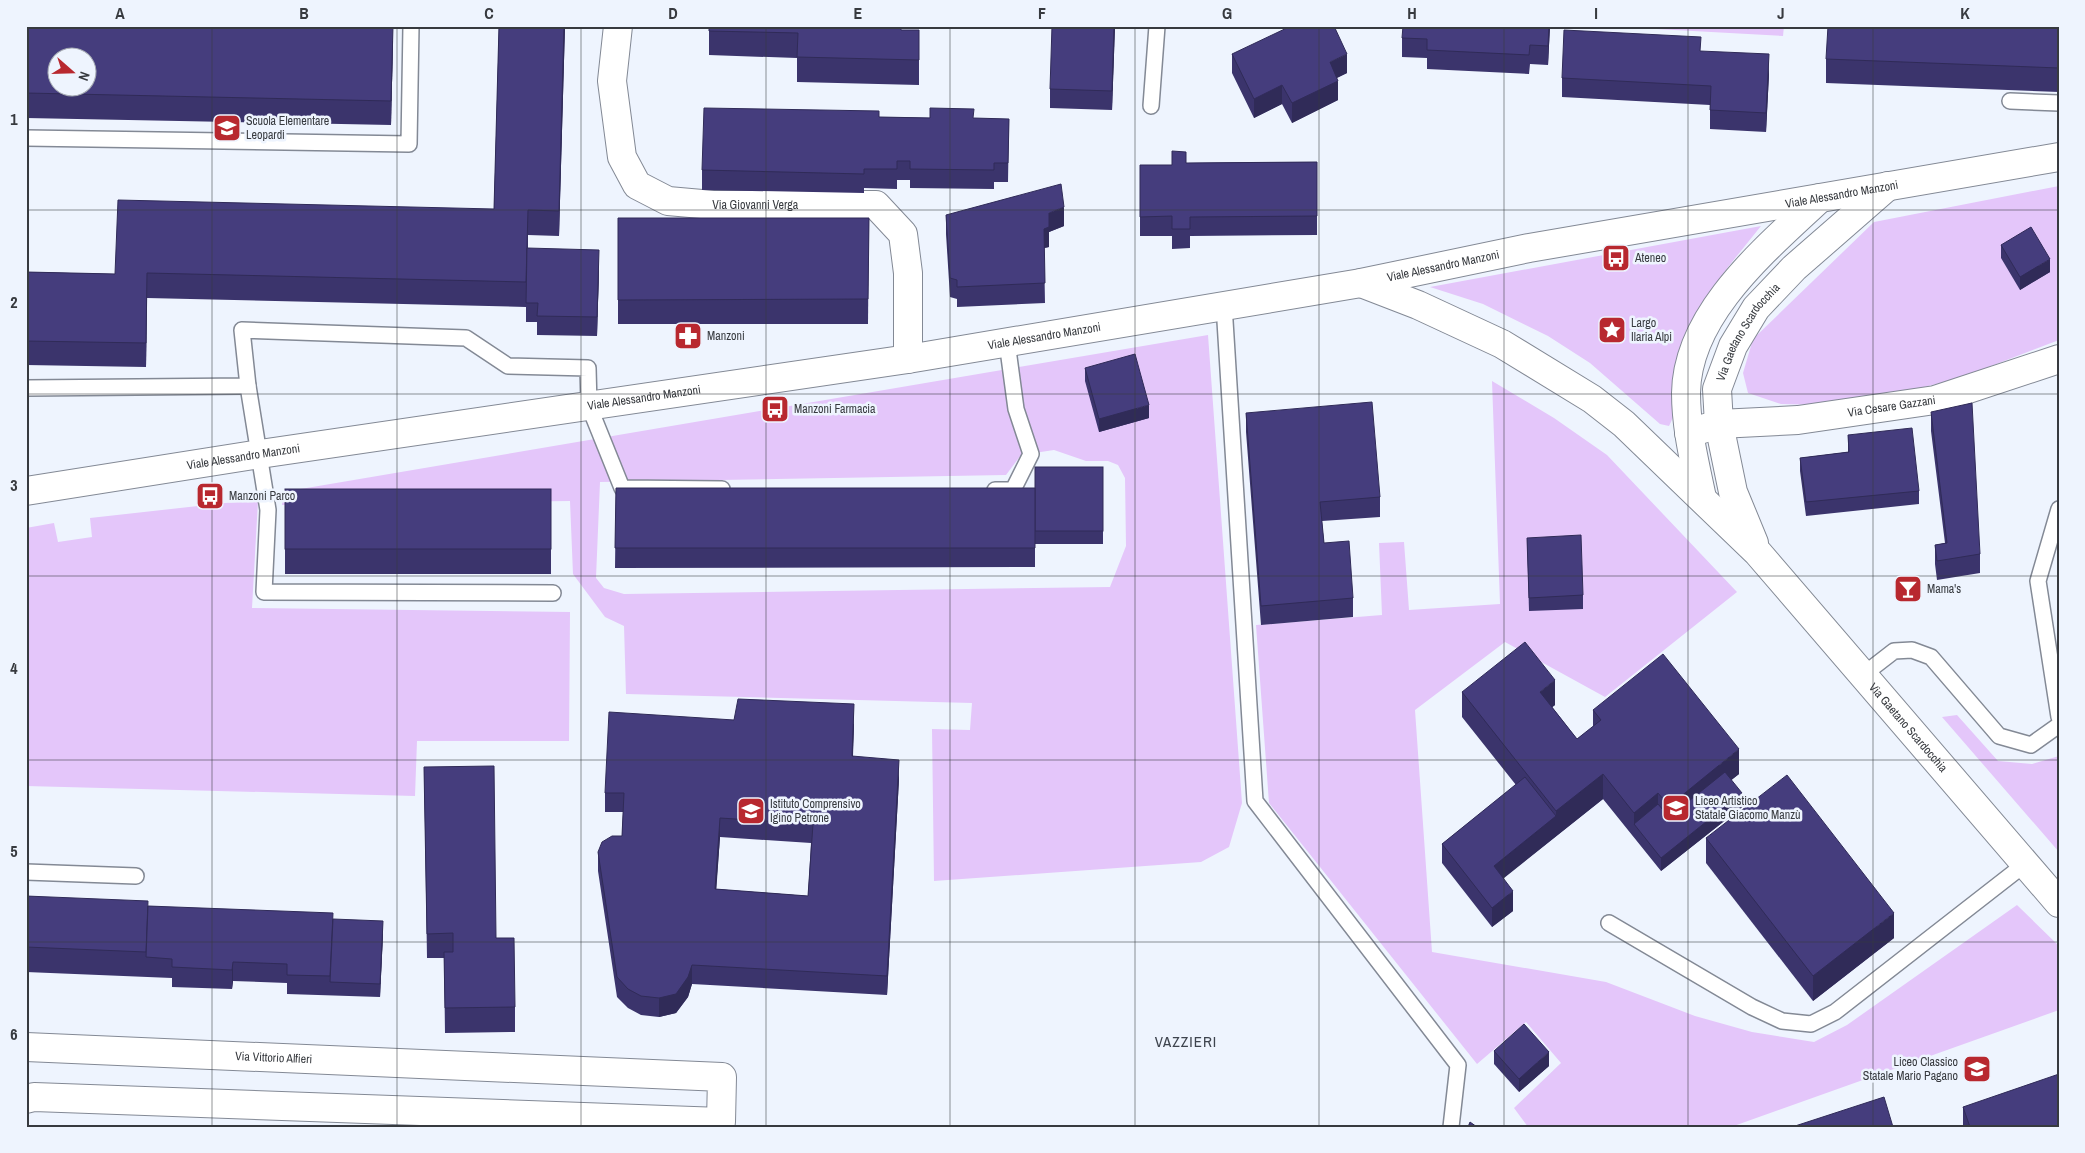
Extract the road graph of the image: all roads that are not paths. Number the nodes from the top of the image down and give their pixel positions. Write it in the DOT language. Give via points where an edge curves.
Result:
graph roads {
  1 [pos="411,26"];
  2 [pos="618,26"];
  3 [pos="1157,26"];
  4 [pos="2010,101"];
  5 [pos="2059,103"];
  6 [pos="1152,106"];
  7 [pos="26,138"];
  8 [pos="2059,158"];
  9 [pos="1888,186"];
  10 [pos="1820,198"];
  11 [pos="1361,282"];
  12 [pos="1224,305"];
  13 [pos="1007,342"];
  14 [pos="908,359"];
  15 [pos="2059,359"];
  16 [pos="248,386"];
  17 [pos="26,388"];
  18 [pos="589,406"];
  19 [pos="1719,424"];
  20 [pos="1689,433"];
  21 [pos="260,454"];
  22 [pos="739,489"];
  23 [pos="984,490"];
  24 [pos="26,491"];
  25 [pos="1702,498"];
  26 [pos="2059,510"];
  27 [pos="1758,553"];
  28 [pos="553,593"];
  29 [pos="1863,674"];
  30 [pos="2059,717"];
  31 [pos="2059,725"];
  32 [pos="2025,864"];
  33 [pos="26,872"];
  34 [pos="136,876"];
  35 [pos="2059,903"];
  36 [pos="1609,923"];
  37 [pos="26,1047"];
  38 [pos="520,1070"];
  39 [pos="26,1099"];
  40 [pos="517,1114"];
  41 [pos="1451,1127"];
  1 -- 7 [label="lane" via="409,144"];
  2 -- 14 [label="street, Via Giovanni Verga" via="612,80 622,157 636,185 668,201 712,205 876,205 902,234 908,273"];
  3 -- 6 [label="lane"];
  4 -- 5 [label="lane"];
  8 -- 9 [label="street, Viale Alessandro Manzoni"];
  9 -- 10 [label="street, Viale Alessandro Manzoni"];
  9 -- 19 [label="street, Via Gaetano Scardocchia" via="1807,256 1756,308 1733,346 1717,389"];
  10 -- 11 [label="street, Viale Alessandro Manzoni" via="1529,248"];
  10 -- 20 [label="street" via="1736,281 1712,314 1693,352 1686,391"];
  11 -- 12 [label="street, Viale Alessandro Manzoni"];
  11 -- 25 [label="street, Via Gaetano Scardocchia" via="1502,344 1592,399 1624,424"];
  12 -- 13 [label="street, Viale Alessandro Manzoni"];
  12 -- 41 [label="lane" via="1256,801 1458,1065"];
  13 -- 14 [label="street, Viale Alessandro Manzoni"];
  13 -- 23 [label="lane" via="1016,409 1031,454 1013,490"];
  14 -- 18 [label="street, Viale Alessandro Manzoni"];
  15 -- 19 [label="street, Via Cesare Gazzani" via="1935,400 1798,420"];
  16 -- 17 [label="lane"];
  16 -- 18 [label="lane" via="242,330 466,338 508,366 588,368"];
  16 -- 21 [label="lane"];
  18 -- 21 [label="street, Viale Alessandro Manzoni"];
  18 -- 22 [label="lane" via="622,488"];
  19 -- 20 [label="street, Via Cesare Gazzani"];
  19 -- 27 [label="street, Via Gaetano Scardocchia" via="1733,492"];
  20 -- 25 [label="street"];
  21 -- 24 [label="street, Viale Alessandro Manzoni"];
  21 -- 28 [label="lane" via="268,510 264,592"];
  25 -- 27 [label="street, Via Gaetano Scardocchia"];
  26 -- 30 [label="lane" via="2038,581"];
  27 -- 29 [label="street, Via Gaetano Scardocchia"];
  29 -- 31 [label="lane" via="1894,651 1912,650 1931,657 1998,736 2032,745"];
  29 -- 32 [label="street, Via Gaetano Scardocchia"];
  32 -- 35 [label="street, Via Gaetano Scardocchia"];
  32 -- 36 [label="lane" via="1835,1012 1811,1024 1782,1021 1752,1007"];
  33 -- 34 [label="lane"];
  37 -- 38 [label="street, Via Vittorio Alfieri"];
  38 -- 40 [label="street"];
  38 -- 40 [label="street, Via Vittorio Alfieri" via="722,1077 721,1122"];
  39 -- 40 [label="street, Via Vittorio Alfieri" via="34,1096"];
}
